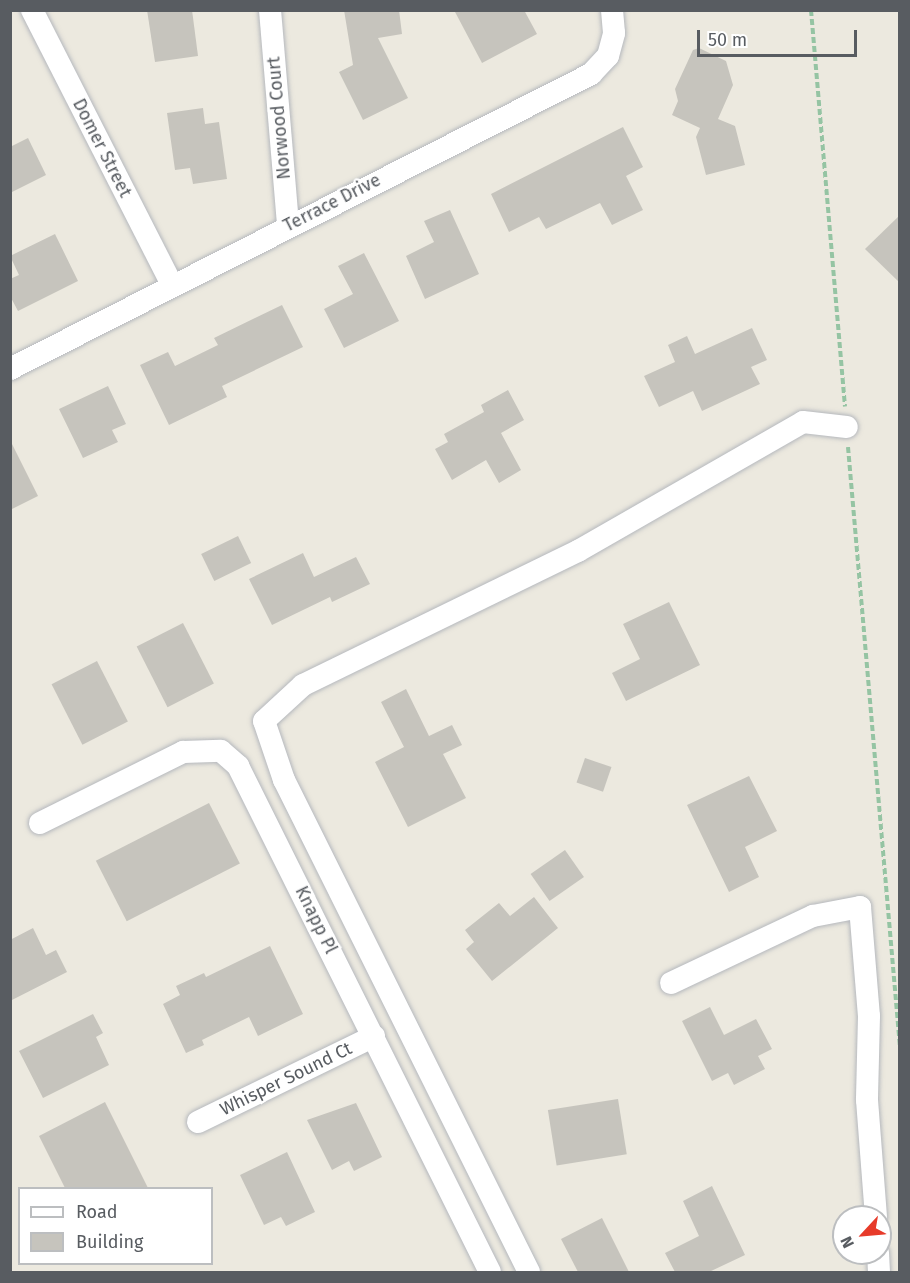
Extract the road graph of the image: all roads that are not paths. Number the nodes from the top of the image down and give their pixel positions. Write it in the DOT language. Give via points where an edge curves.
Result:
graph roads {
  1 [pos="32,10"];
  2 [pos="270,10"];
  3 [pos="612,10"];
  4 [pos="288,225"];
  5 [pos="172,285"];
  6 [pos="10,369"];
  7 [pos="847,427"];
  8 [pos="40,823"];
  9 [pos="671,983"];
  10 [pos="374,1036"];
  11 [pos="198,1122"];
  12 [pos="875,1205"];
  13 [pos="490,1272"];
  14 [pos="529,1272"];
  1 -- 5 [label="street, Domer Street"];
  2 -- 4 [label="street, Norwood Court"];
  3 -- 4 [label="street, Terrace Drive" via="614,33 608,56 591,74"];
  4 -- 5 [label="street, Terrace Drive"];
  5 -- 6 [label="street, Terrace Drive"];
  7 -- 14 [label="street" via="803,422 578,550 303,685 264,721 284,780"];
  8 -- 10 [label="street, Knapp Pl" via="183,752 221,751 238,766 255,795"];
  9 -- 12 [label="street" via="813,916 860,907 869,1016 867,1100"];
  10 -- 11 [label="street, Whisper Sound Ct"];
  10 -- 13 [label="street, Knapp Pl"];
}
